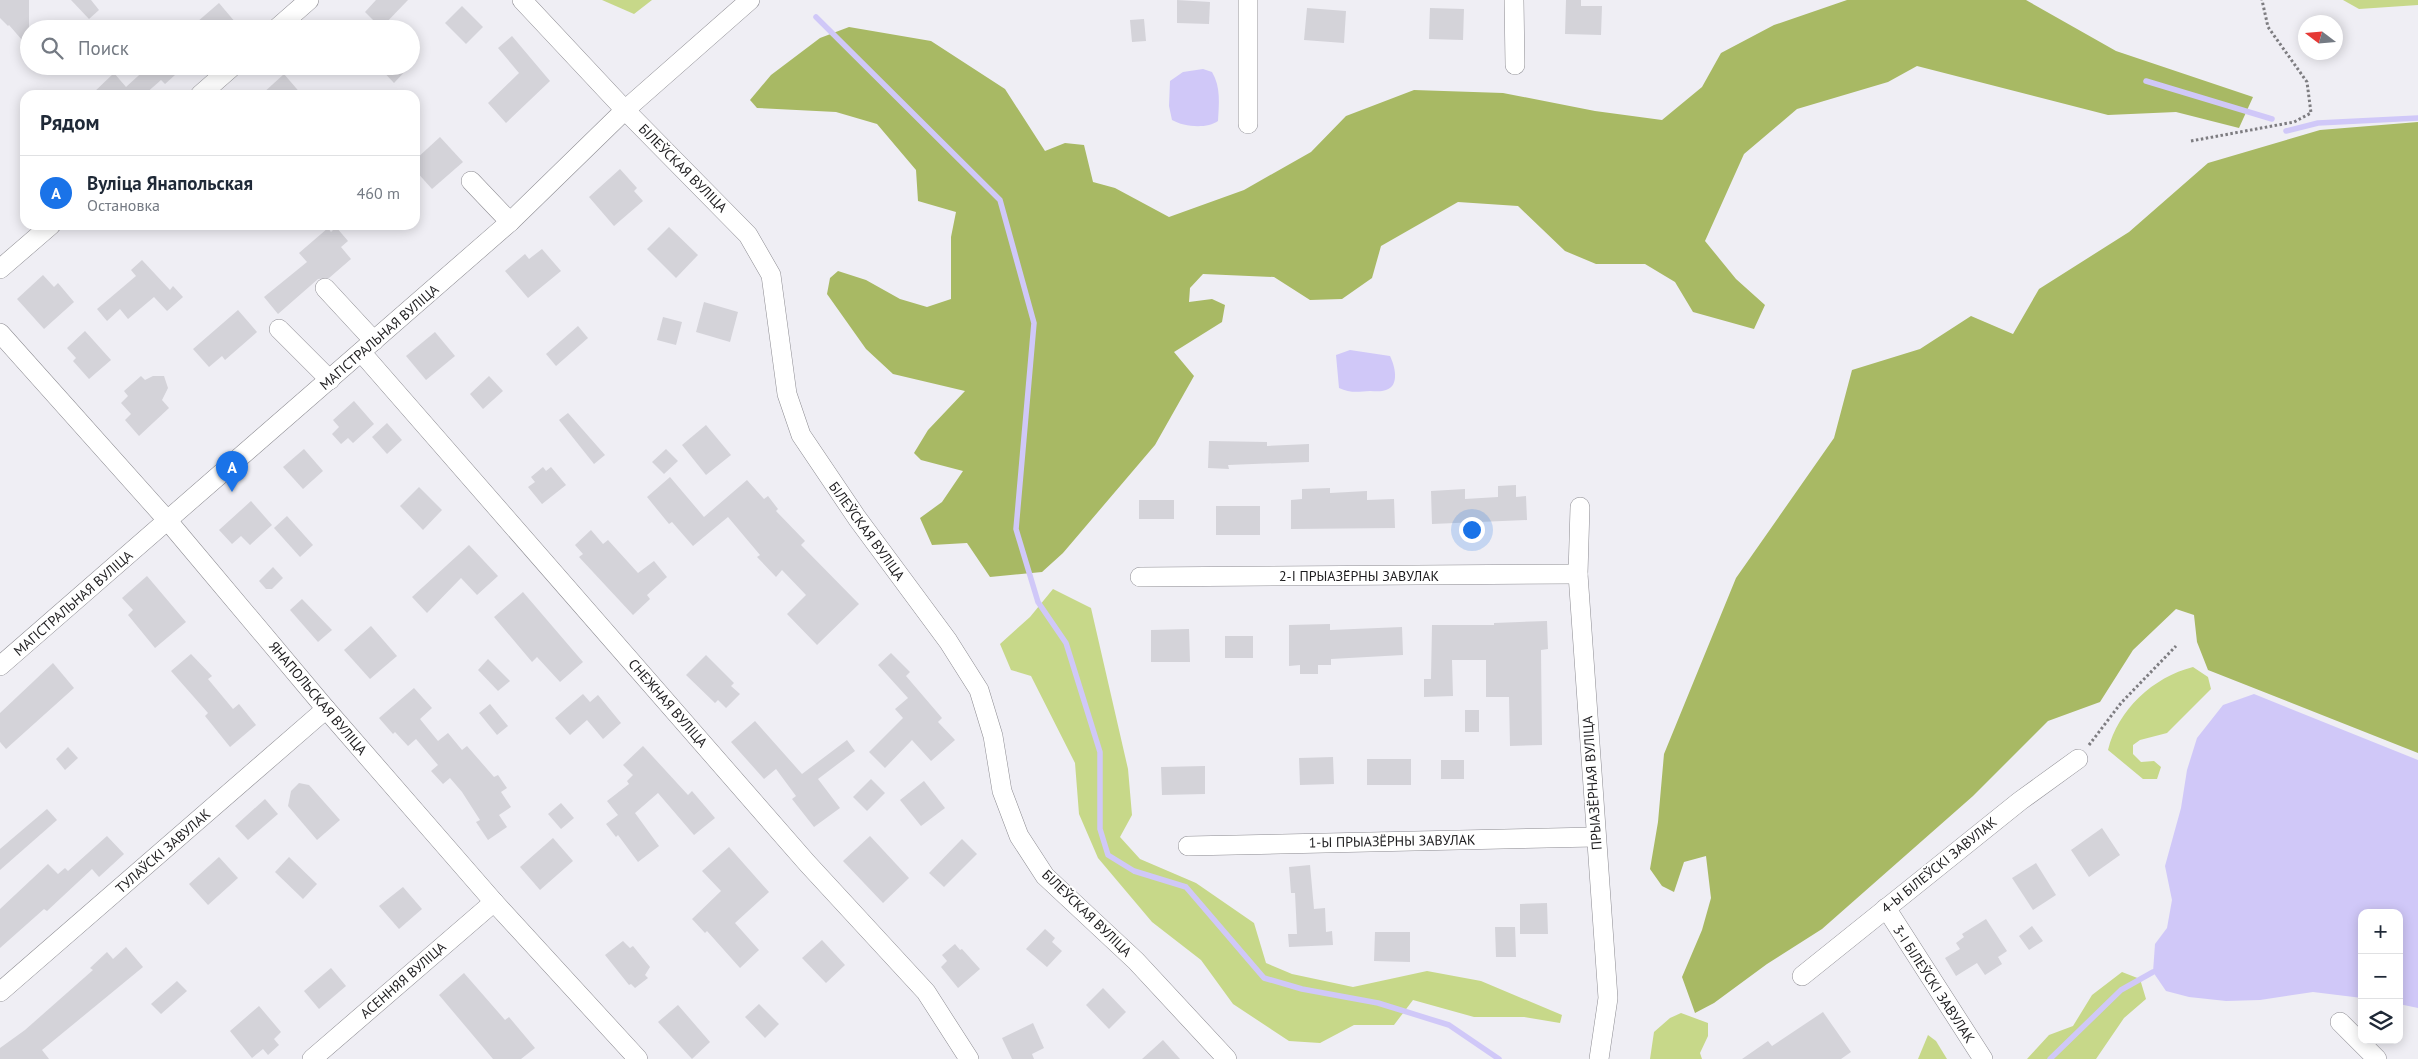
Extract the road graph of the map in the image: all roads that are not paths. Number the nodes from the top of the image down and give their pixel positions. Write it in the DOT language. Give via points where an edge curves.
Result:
graph roads {
  1 [pos="309,0"];
  2 [pos="522,0"];
  3 [pos="750,0"];
  4 [pos="1248,0"];
  5 [pos="1514,0"];
  6 [pos="286,20"];
  7 [pos="1515,65"];
  8 [pos="223,75"];
  9 [pos="206,90"];
  10 [pos="625,110"];
  11 [pos="1248,124"];
  12 [pos="472,181"];
  13 [pos="510,222"];
  14 [pos="45,230"];
  15 [pos="0,269"];
  16 [pos="325,288"];
  17 [pos="279,329"];
  18 [pos="0,333"];
  19 [pos="367,347"];
  20 [pos="330,380"];
  21 [pos="1580,507"];
  22 [pos="168,520"];
  23 [pos="1578,574"];
  24 [pos="1140,577"];
  25 [pos="0,666"];
  26 [pos="326,709"];
  27 [pos="2078,759"];
  28 [pos="1595,837"];
  29 [pos="1188,846"];
  30 [pos="494,902"];
  31 [pos="1886,908"];
  32 [pos="1802,976"];
  33 [pos="0,992"];
  34 [pos="2340,1022"];
  35 [pos="312,1059"];
  36 [pos="638,1059"];
  37 [pos="969,1059"];
  38 [pos="1227,1059"];
  39 [pos="1600,1059"];
  40 [pos="1983,1059"];
  41 [pos="2377,1059"];
  1 -- 6 [label="street"];
  2 -- 10 [label="street, БІЛЕЎСКАЯ ВУЛІЦА"];
  3 -- 10 [label="street, МАГІСТРАЛЬНАЯ ВУЛІЦА"];
  4 -- 11 [label="street"];
  5 -- 7 [label="street"];
  8 -- 9 [label="street"];
  10 -- 13 [label="street, МАГІСТРАЛЬНАЯ ВУЛІЦА"];
  10 -- 38 [label="street, БІЛЕЎСКАЯ ВУЛІЦА" via="748,235 771,275 787,394 800,435 948,641 979,690 993,736 1002,791 1019,836 1045,876 1136,960"];
  12 -- 13 [label="street"];
  13 -- 19 [label="street, МАГІСТРАЛЬНАЯ ВУЛІЦА"];
  14 -- 15 [label="street"];
  16 -- 19 [label="street, СНЕЖНАЯ ВУЛІЦА"];
  17 -- 20 [label="street"];
  18 -- 22 [label="street, ЯНАПОЛЬСКАЯ ВУЛІЦА"];
  19 -- 20 [label="street, МАГІСТРАЛЬНАЯ ВУЛІЦА"];
  19 -- 37 [label="street, СНЕЖНАЯ ВУЛІЦА" via="807,863 926,992"];
  20 -- 22 [label="street, МАГІСТРАЛЬНАЯ ВУЛІЦА"];
  21 -- 23 [label="street, ПРЫАЗЁРНАЯ ВУЛІЦА"];
  22 -- 25 [label="street, МАГІСТРАЛЬНАЯ ВУЛІЦА"];
  22 -- 26 [label="street, ЯНАПОЛЬСКАЯ ВУЛІЦА"];
  23 -- 24 [label="street, 2-І ПРЫАЗЁРНЫ ЗАВУЛАК"];
  23 -- 28 [label="street, ПРЫАЗЁРНАЯ ВУЛІЦА"];
  26 -- 30 [label="street, ЯНАПОЛЬСКАЯ ВУЛІЦА"];
  26 -- 33 [label="street, ТУЛАЎСКІ ЗАВУЛАК"];
  27 -- 31 [label="street, 4-Ы БІЛЕЎСКІ ЗАВУЛАК"];
  28 -- 29 [label="street, 1-Ы ПРЫАЗЁРНЫ ЗАВУЛАК"];
  28 -- 39 [label="street, ПРЫАЗЁРНАЯ ВУЛІЦА" via="1608,998"];
  30 -- 35 [label="street, АСЕННЯЯ ВУЛІЦА"];
  30 -- 36 [label="street, ЯНАПОЛЬСКАЯ ВУЛІЦА"];
  31 -- 32 [label="street, 4-Ы БІЛЕЎСКІ ЗАВУЛАК"];
  31 -- 40 [label="street, 3-І БІЛЕЎСКІ ЗАВУЛАК"];
  34 -- 41 [label="street"];
}
